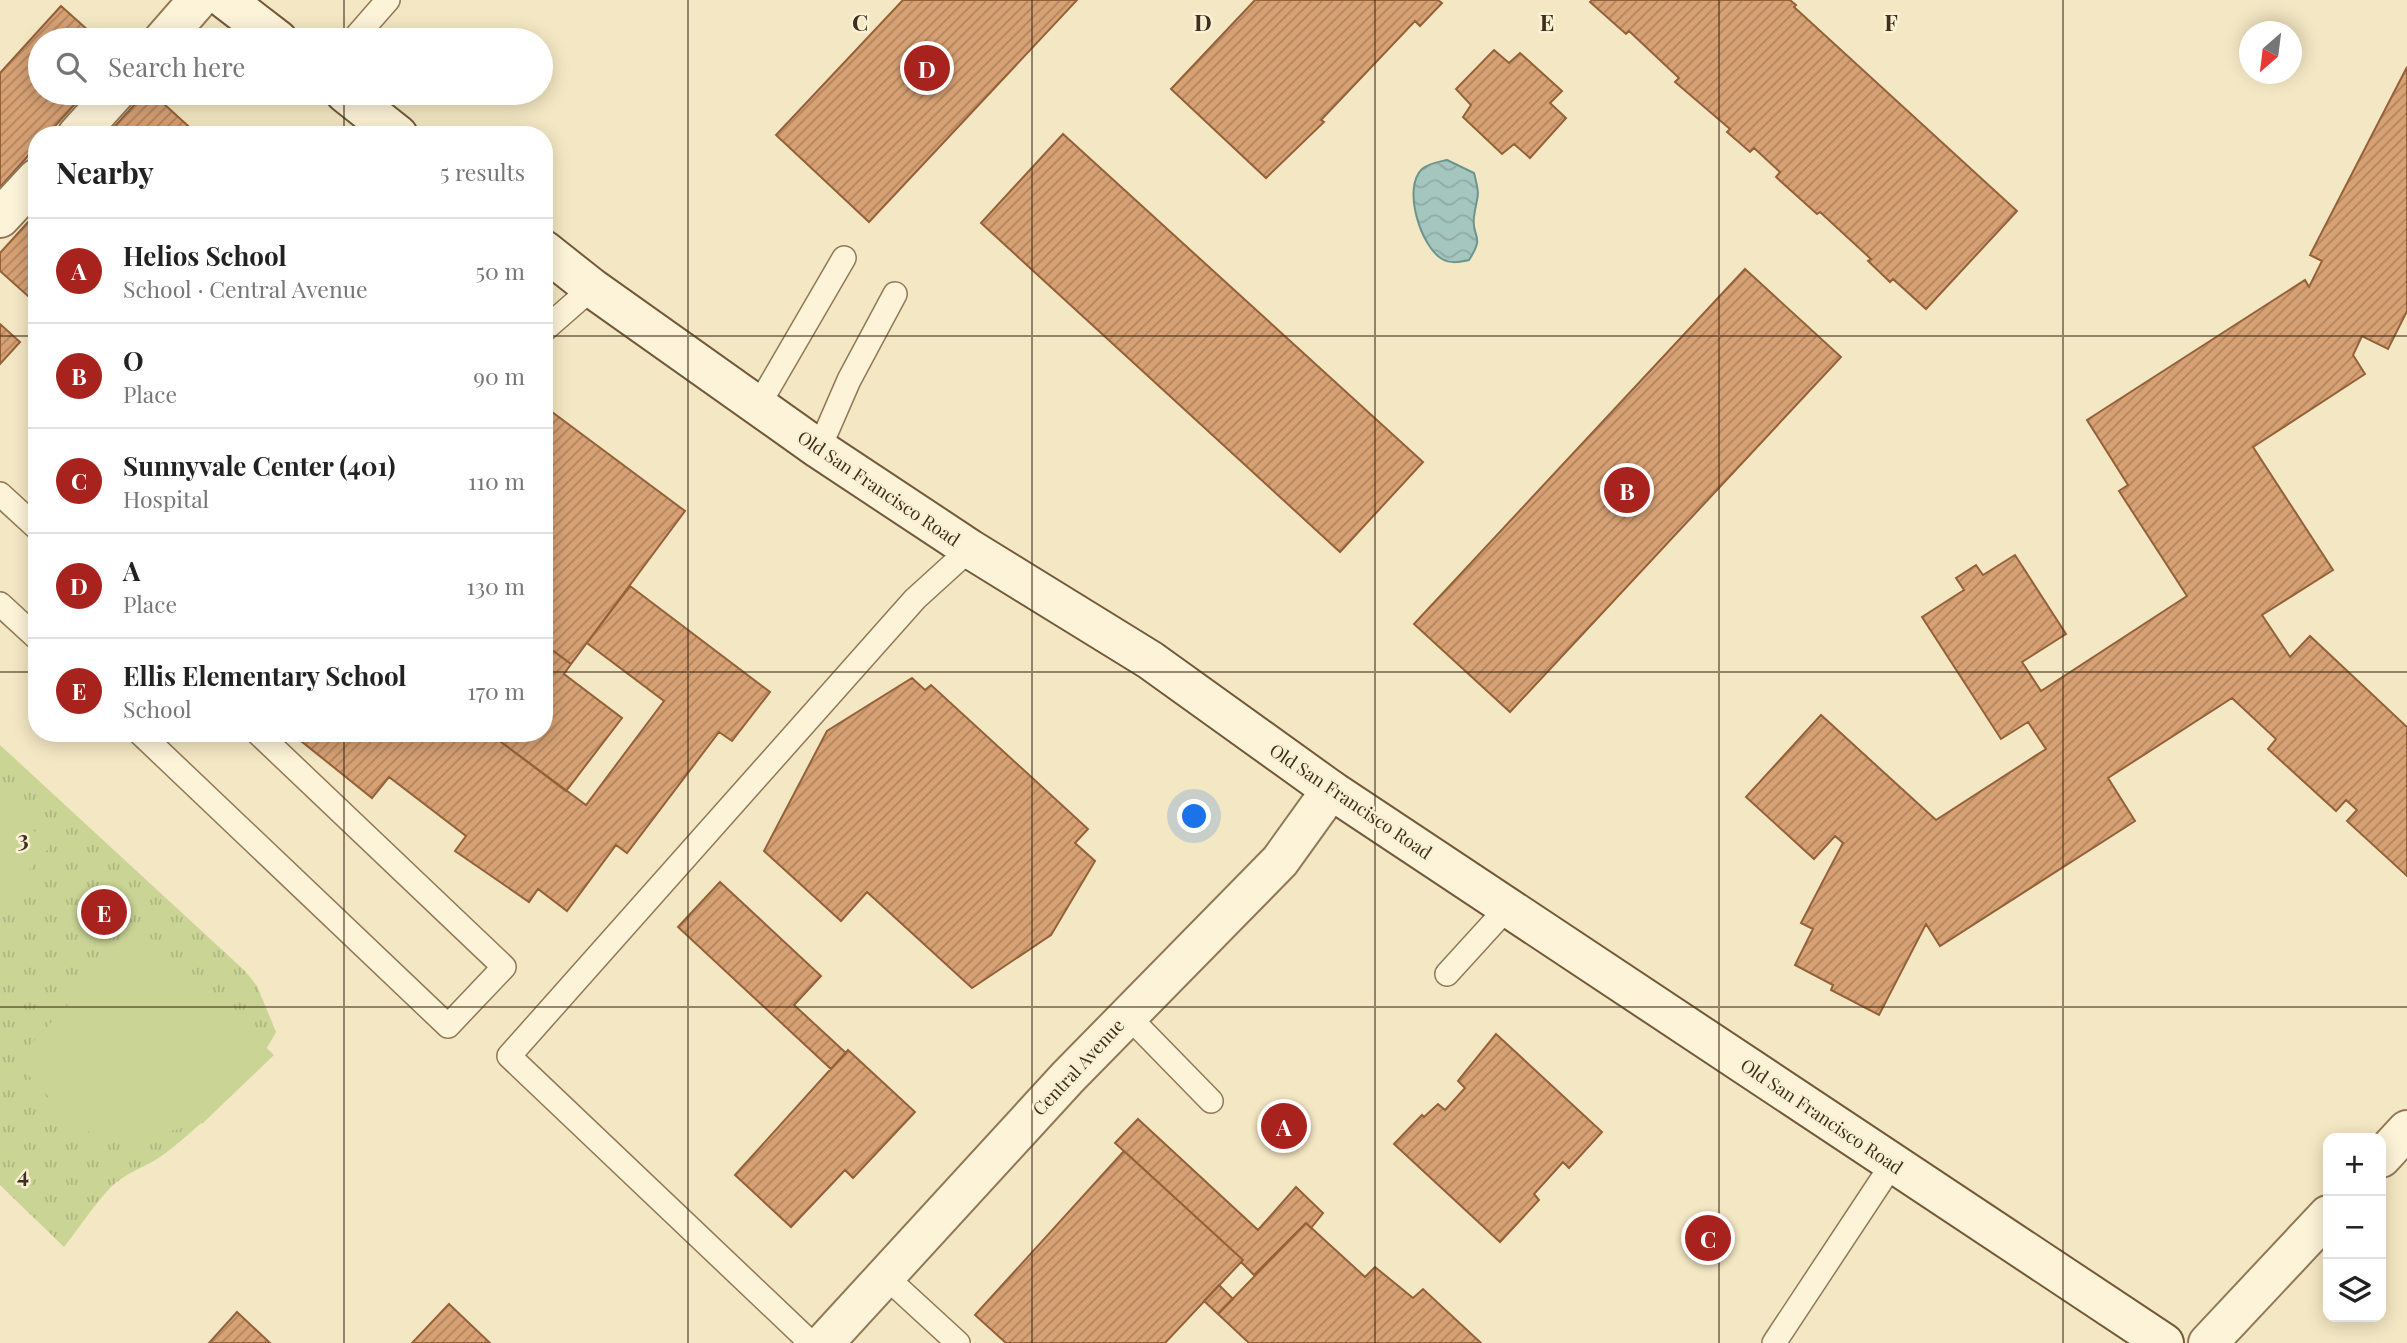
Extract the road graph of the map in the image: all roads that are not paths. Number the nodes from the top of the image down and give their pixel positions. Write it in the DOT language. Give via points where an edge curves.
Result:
graph roads {
  1 [pos="198,0"];
  2 [pos="226,0"];
  3 [pos="388,0"];
  4 [pos="174,28"];
  5 [pos="262,28"];
  6 [pos="364,28"];
  7 [pos="104,105"];
  8 [pos="360,105"];
  9 [pos="85,126"];
  10 [pos="387,126"];
  11 [pos="28,188"];
  12 [pos="0,218"];
  13 [pos="553,257"];
  14 [pos="844,258"];
  15 [pos="592,288"];
  16 [pos="895,294"];
  17 [pos="553,322"];
  18 [pos="758,407"];
  19 [pos="819,449"];
  20 [pos="0,494"];
  21 [pos="28,520"];
  22 [pos="970,549"];
  23 [pos="0,604"];
  24 [pos="28,630"];
  25 [pos="152,742"];
  26 [pos="267,742"];
  27 [pos="1331,790"];
  28 [pos="1508,907"];
  29 [pos="1447,974"];
  30 [pos="1127,1015"];
  31 [pos="1212,1101"];
  32 [pos="2407,1130"];
  33 [pos="2386,1153"];
  34 [pos="1893,1163"];
  35 [pos="2323,1220"];
  36 [pos="885,1276"];
  37 [pos="811,1343"];
  38 [pos="824,1343"];
  39 [pos="958,1343"];
  40 [pos="1774,1343"];
  41 [pos="2164,1343"];
  42 [pos="2208,1343"];
  1 -- 4 [label="main road"];
  2 -- 5 [label="main road"];
  3 -- 6 [label="lane"];
  7 -- 9 [label="main road"];
  8 -- 10 [label="main road"];
  11 -- 12 [label="main road"];
  13 -- 15 [label="main road, Old San Francisco Road"];
  14 -- 18 [label="lane"];
  15 -- 17 [label="lane"];
  15 -- 18 [label="main road, Old San Francisco Road"];
  16 -- 19 [label="lane"];
  18 -- 19 [label="main road, Old San Francisco Road"];
  19 -- 22 [label="main road, Old San Francisco Road"];
  20 -- 21 [label="lane"];
  22 -- 27 [label="main road, Old San Francisco Road" via="1150,660"];
  22 -- 37 [label="lane" via="915,599 509,1056"];
  23 -- 24 [label="lane"];
  25 -- 26 [label="lane" via="448,1026 504,967"];
  27 -- 28 [label="main road, Old San Francisco Road"];
  27 -- 30 [label="main road, Central Avenue" via="1280,861"];
  28 -- 29 [label="lane"];
  28 -- 34 [label="main road, Old San Francisco Road"];
  30 -- 31 [label="lane"];
  30 -- 36 [label="main road, Central Avenue"];
  32 -- 33 [label="main road"];
  34 -- 40 [label="lane"];
  34 -- 41 [label="main road, Old San Francisco Road"];
  35 -- 42 [label="main road"];
  36 -- 38 [label="main road, Central Avenue"];
  36 -- 39 [label="lane"];
}
